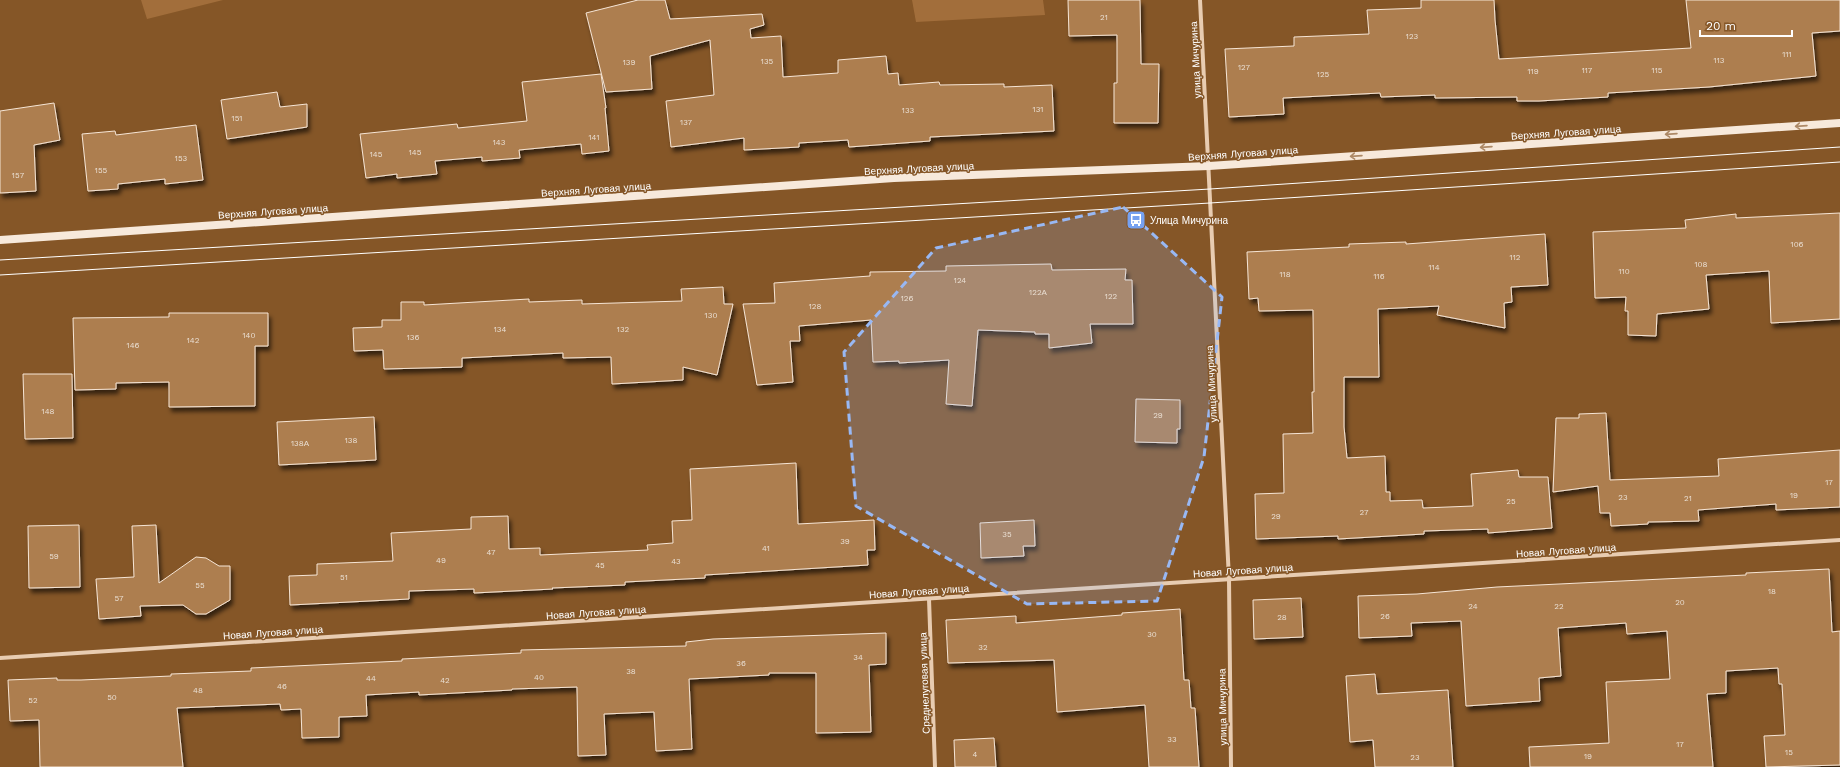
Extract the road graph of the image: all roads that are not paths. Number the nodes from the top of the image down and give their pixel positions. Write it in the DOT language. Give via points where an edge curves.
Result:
graph roads {
  1 [pos="1200,0"];
  2 [pos="1840,123"];
  3 [pos="1208,166"];
  4 [pos="0,240"];
  5 [pos="1840,540"];
  6 [pos="1229,579"];
  7 [pos="929,598"];
  8 [pos="0,658"];
  9 [pos="935,767"];
  10 [pos="1231,767"];
  1 -- 3 [label="street, улица Мичурина"];
  2 -- 3 [label="main road, Верхняя Луговая улица, one-way"];
  3 -- 4 [label="main road, Верхняя Луговая улица" via="894,178"];
  3 -- 6 [label="street, улица Мичурина"];
  5 -- 6 [label="street, Новая Луговая улица"];
  6 -- 7 [label="street, Новая Луговая улица"];
  6 -- 10 [label="street, улица Мичурина"];
  7 -- 8 [label="street, Новая Луговая улица"];
  7 -- 9 [label="street, Среднелуговая улица"];
}
